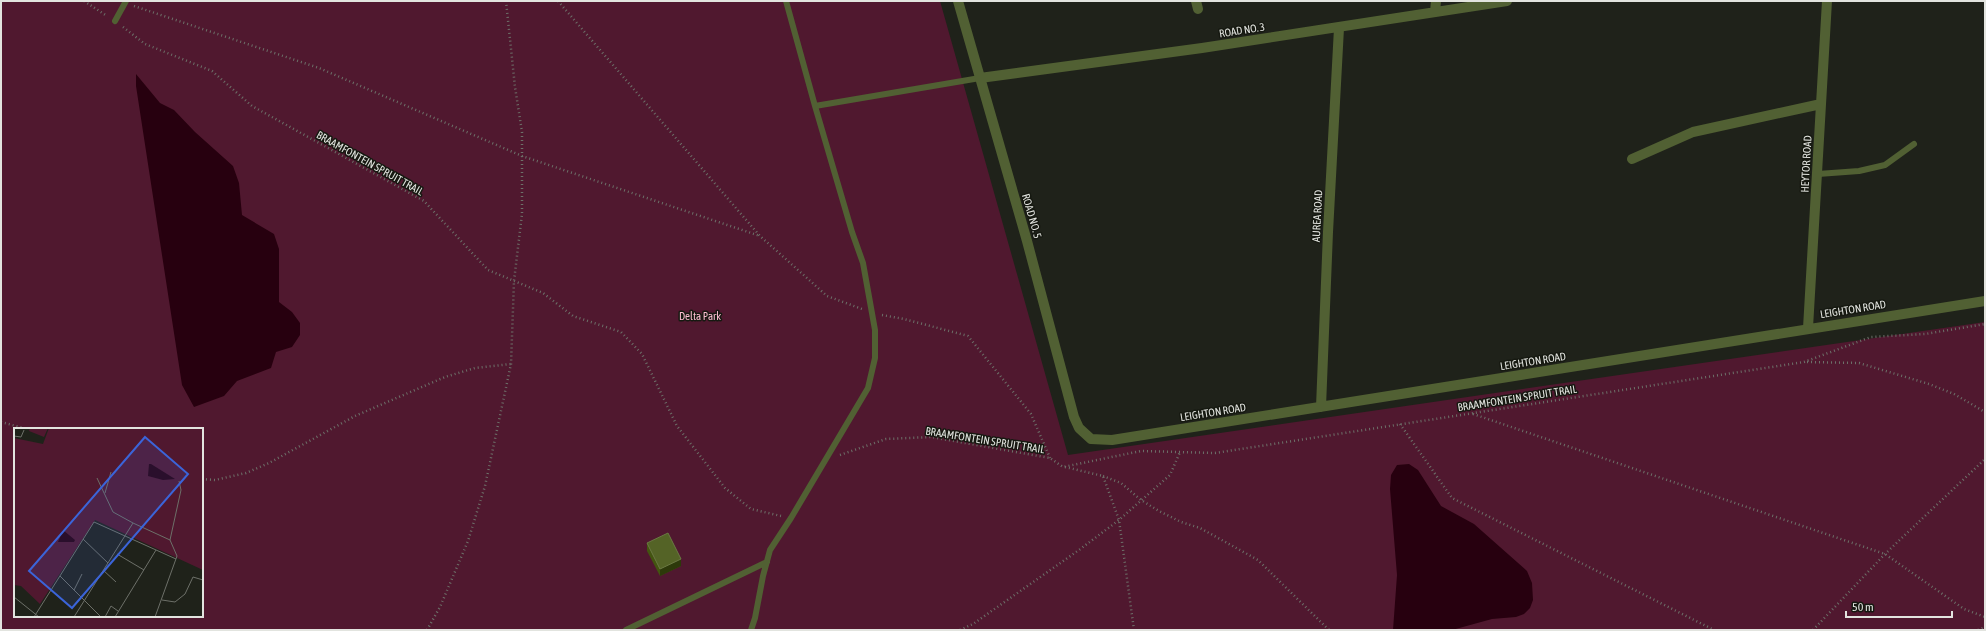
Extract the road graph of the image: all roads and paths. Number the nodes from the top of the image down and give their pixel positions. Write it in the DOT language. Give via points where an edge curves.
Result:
graph roads {
  1 [pos="84,1"];
  2 [pos="506,1"];
  3 [pos="558,1"];
  4 [pos="786,1"];
  5 [pos="958,1"];
  6 [pos="1436,1"];
  7 [pos="1507,1"];
  8 [pos="1828,1"];
  9 [pos="126,2"];
  10 [pos="1435,12"];
  11 [pos="115,21"];
  12 [pos="1339,28"];
  13 [pos="980,78"];
  14 [pos="1822,104"];
  15 [pos="815,106"];
  16 [pos="1914,144"];
  17 [pos="522,156"];
  18 [pos="1632,159"];
  19 [pos="1818,174"];
  20 [pos="760,236"];
  21 [pos="514,281"];
  22 [pos="1985,301"];
  23 [pos="873,314"];
  24 [pos="1985,324"];
  25 [pos="1808,328"];
  26 [pos="1804,362"];
  27 [pos="511,364"];
  28 [pos="1321,407"];
  29 [pos="1985,412"];
  30 [pos="1472,413"];
  31 [pos="1,422"];
  32 [pos="1400,424"];
  33 [pos="23,428"];
  34 [pos="1086,436"];
  35 [pos="1180,452"];
  36 [pos="1050,458"];
  37 [pos="825,460"];
  38 [pos="1985,460"];
  39 [pos="1063,467"];
  40 [pos="1103,476"];
  41 [pos="203,479"];
  42 [pos="1141,500"];
  43 [pos="791,518"];
  44 [pos="1119,520"];
  45 [pos="1885,554"];
  46 [pos="767,562"];
  47 [pos="1985,617"];
  48 [pos="1985,627"];
  49 [pos="428,630"];
  50 [pos="626,630"];
  51 [pos="751,630"];
  52 [pos="960,630"];
  53 [pos="1134,630"];
  54 [pos="1329,630"];
  55 [pos="1714,630"];
  56 [pos="1813,630"];
  57 [pos="1978,630"];
  1 -- 11 [label="path, BRAAMFONTEIN SPRUIT TRAIL"];
  2 -- 17 [label="path" via="522,132"];
  3 -- 20 [label="path"];
  4 -- 15 [label="lane"];
  5 -- 13 [label="street, ROAD NO. 5"];
  6 -- 10 [label="street"];
  7 -- 10 [label="street, ROAD NO. 3"];
  8 -- 14 [label="street, HEYTOR ROAD"];
  9 -- 11 [label="lane"];
  9 -- 17 [label="path" via="319,68"];
  10 -- 12 [label="street, ROAD NO. 3"];
  11 -- 21 [label="path, BRAAMFONTEIN SPRUIT TRAIL" via="145,44 212,71 252,106 424,201 488,270"];
  12 -- 13 [label="street, ROAD NO. 3"];
  12 -- 28 [label="street, AUREA ROAD"];
  13 -- 15 [label="lane"];
  13 -- 34 [label="street, ROAD NO. 5" via="1027,241 1075,423"];
  14 -- 18 [label="street" via="1693,132"];
  14 -- 19 [label="street, HEYTOR ROAD"];
  15 -- 23 [label="lane" via="863,263"];
  16 -- 19 [label="lane" via="1885,165 1859,171"];
  17 -- 20 [label="path"];
  17 -- 21 [label="path" via="522,214"];
  19 -- 25 [label="street, HEYTOR ROAD"];
  20 -- 23 [label="path, BRAAMFONTEIN SPRUIT TRAIL" via="828,296"];
  21 -- 27 [label="path"];
  21 -- 43 [label="path, BRAAMFONTEIN SPRUIT TRAIL" via="543,293 573,316 621,332 642,354 677,426 725,488 751,509"];
  22 -- 25 [label="street, LEIGHTON ROAD"];
  23 -- 36 [label="path, BRAAMFONTEIN SPRUIT TRAIL" via="904,319 968,336 1032,414"];
  23 -- 37 [label="lane" via="875,358 868,388"];
  24 -- 26 [label="path, BRAAMFONTEIN SPRUIT TRAIL" via="1925,334 1871,337"];
  25 -- 28 [label="street, LEIGHTON ROAD"];
  26 -- 29 [label="path" via="1859,364 1929,384 1954,394"];
  26 -- 30 [label="path, BRAAMFONTEIN SPRUIT TRAIL"];
  27 -- 41 [label="path" via="475,368 445,377 355,416 258,468 215,480"];
  27 -- 49 [label="path" via="484,486 468,541"];
  28 -- 34 [label="street, LEIGHTON ROAD" via="1112,440 1096,441"];
  30 -- 32 [label="path, BRAAMFONTEIN SPRUIT TRAIL"];
  30 -- 45 [label="path"];
  31 -- 33 [label="path"];
  32 -- 35 [label="path, BRAAMFONTEIN SPRUIT TRAIL" via="1215,453"];
  32 -- 55 [label="path" via="1452,498"];
  35 -- 39 [label="path, BRAAMFONTEIN SPRUIT TRAIL" via="1141,451"];
  35 -- 42 [label="path" via="1170,475"];
  36 -- 37 [label="path, BRAAMFONTEIN SPRUIT TRAIL" via="931,437 886,439"];
  36 -- 39 [label="path, BRAAMFONTEIN SPRUIT TRAIL"];
  37 -- 43 [label="lane"];
  38 -- 45 [label="path"];
  39 -- 40 [label="path"];
  40 -- 42 [label="path" via="1121,483"];
  40 -- 44 [label="path"];
  42 -- 44 [label="path"];
  42 -- 54 [label="path" via="1180,522 1200,528 1258,560"];
  43 -- 46 [label="lane" via="770,550"];
  44 -- 52 [label="path" via="1080,550"];
  44 -- 53 [label="path"];
  45 -- 47 [label="path" via="1964,609"];
  45 -- 56 [label="path"];
  46 -- 50 [label="lane"];
  46 -- 51 [label="lane"];
  48 -- 57 [label="path"];
}
